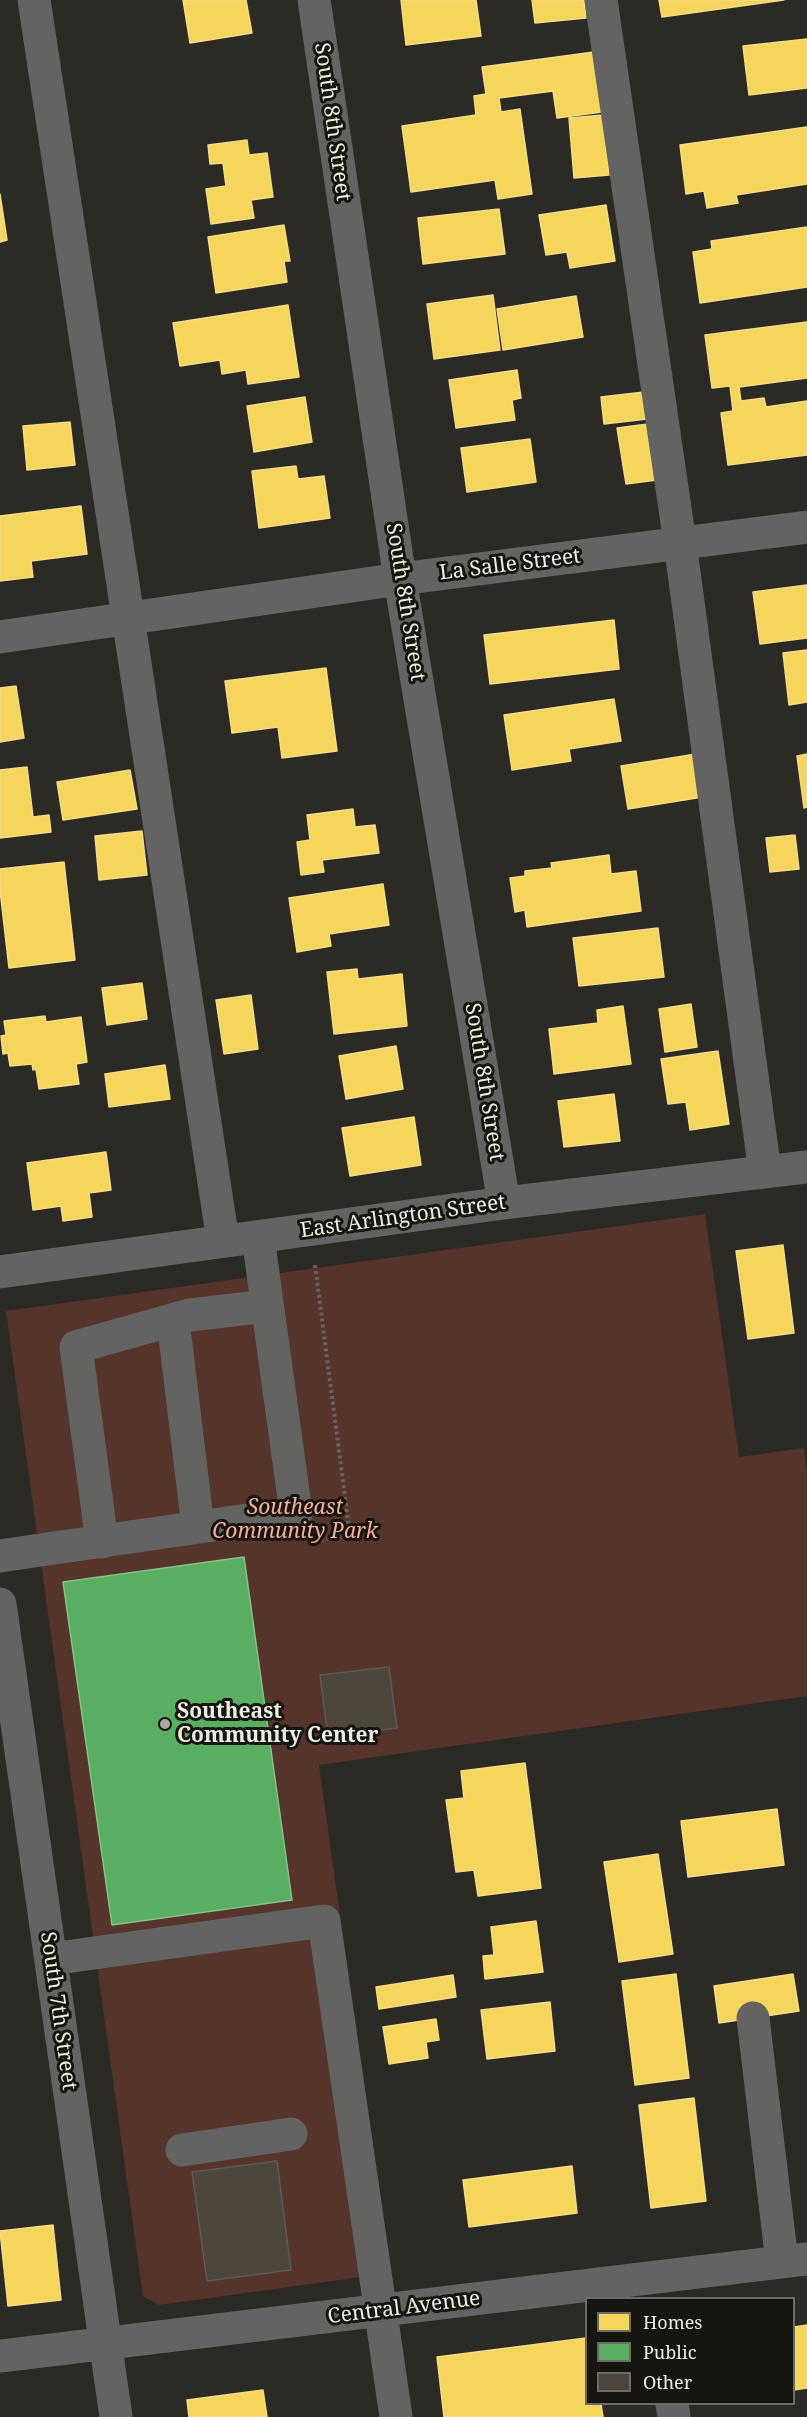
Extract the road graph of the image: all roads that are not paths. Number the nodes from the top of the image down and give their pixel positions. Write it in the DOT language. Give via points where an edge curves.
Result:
graph roads {
  1 [pos="34,0"];
  2 [pos="314,0"];
  3 [pos="601,0"];
  4 [pos="807,527"];
  5 [pos="680,543"];
  6 [pos="400,579"];
  7 [pos="128,618"];
  8 [pos="0,637"];
  9 [pos="807,1167"];
  10 [pos="765,1172"];
  11 [pos="504,1203"];
  12 [pos="258,1237"];
  13 [pos="223,1241"];
  14 [pos="0,1272"];
  15 [pos="267,1306"];
  16 [pos="173,1320"];
  17 [pos="198,1527"];
  18 [pos="102,1542"];
  19 [pos="0,1556"];
  20 [pos="0,1604"];
  21 [pos="51,1959"];
  22 [pos="753,2018"];
  23 [pos="291,2134"];
  24 [pos="182,2150"];
  25 [pos="795,2260"];
  26 [pos="656,2289"];
  27 [pos="382,2310"];
  28 [pos="105,2342"];
  29 [pos="0,2356"];
  30 [pos="116,2417"];
  31 [pos="396,2417"];
  1 -- 7 [label="street"];
  2 -- 6 [label="street, South 8th Street"];
  3 -- 5 [label="street"];
  4 -- 5 [label="street, La Salle Street"];
  5 -- 6 [label="street, La Salle Street"];
  5 -- 10 [label="street"];
  6 -- 7 [label="street, La Salle Street"];
  6 -- 11 [label="street, South 8th Street"];
  7 -- 8 [label="street, La Salle Street"];
  7 -- 13 [label="street"];
  9 -- 10 [label="street, East Arlington Street"];
  10 -- 11 [label="street, East Arlington Street"];
  11 -- 12 [label="street, East Arlington Street"];
  12 -- 13 [label="street, East Arlington Street"];
  12 -- 15 [label="street"];
  13 -- 14 [label="street, East Arlington Street"];
  15 -- 16 [label="street"];
  15 -- 17 [label="street" via="296,1513"];
  16 -- 17 [label="street"];
  16 -- 18 [label="street" via="76,1347"];
  17 -- 18 [label="street"];
  18 -- 19 [label="street"];
  20 -- 21 [label="street, South 7th Street"];
  21 -- 27 [label="street" via="324,1921"];
  21 -- 28 [label="street, South 7th Street"];
  22 -- 25 [label="street"];
  23 -- 24 [label="street"];
  25 -- 26 [label="street, Central Avenue"];
  26 -- 27 [label="street, Central Avenue"];
  27 -- 28 [label="street, Central Avenue"];
  27 -- 31 [label="street"];
  28 -- 29 [label="street, Central Avenue"];
  28 -- 30 [label="street, South 7th Street"];
}
